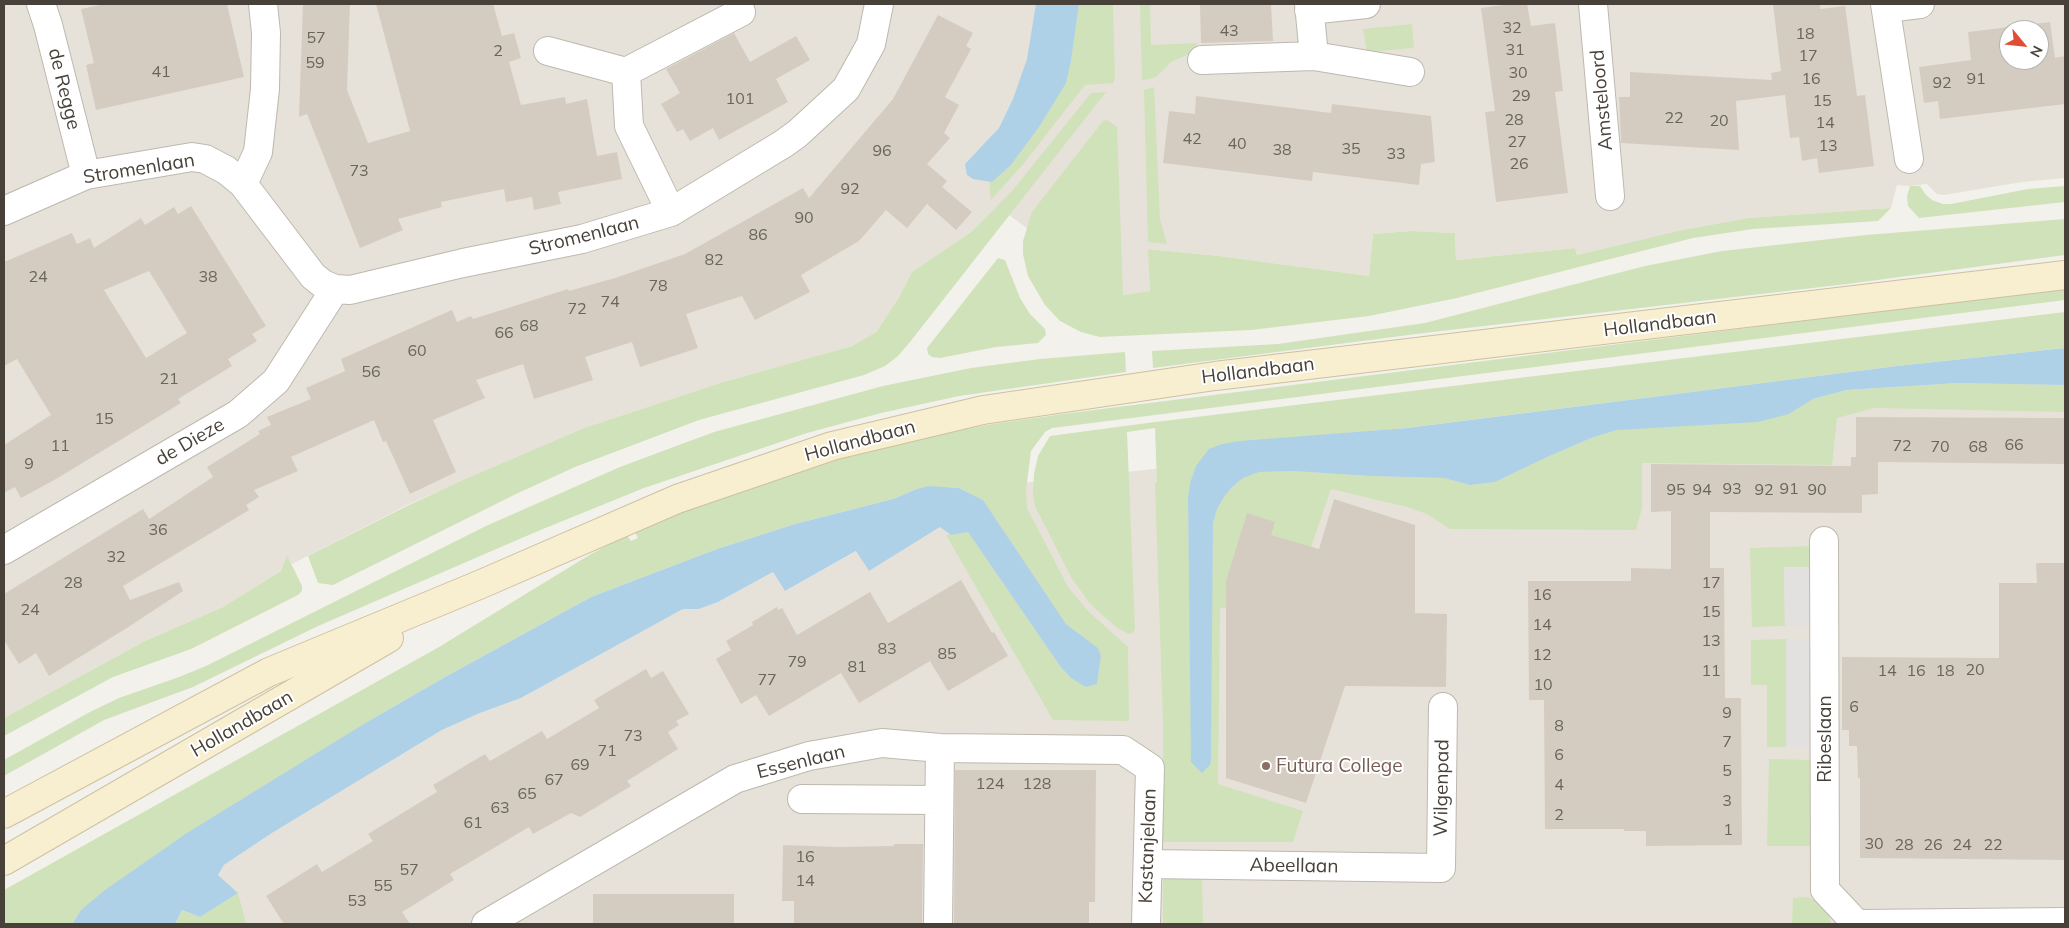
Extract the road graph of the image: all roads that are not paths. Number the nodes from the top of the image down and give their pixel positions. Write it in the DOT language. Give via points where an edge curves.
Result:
graph roads {
  1 [pos="41,4"];
  2 [pos="263,4"];
  3 [pos="879,4"];
  4 [pos="1366,4"];
  5 [pos="1595,4"];
  6 [pos="1920,4"];
  7 [pos="1886,6"];
  8 [pos="1309,7"];
  9 [pos="741,12"];
  10 [pos="548,50"];
  11 [pos="1314,56"];
  12 [pos="1202,60"];
  13 [pos="626,72"];
  14 [pos="1410,72"];
  15 [pos="1909,159"];
  16 [pos="86,175"];
  17 [pos="243,184"];
  18 [pos="1610,196"];
  19 [pos="4,211"];
  20 [pos="671,212"];
  21 [pos="2065,275"];
  22 [pos="335,289"];
  23 [pos="1824,541"];
  24 [pos="4,550"];
  25 [pos="479,585"];
  26 [pos="1443,707"];
  27 [pos="940,748"];
  28 [pos="1150,768"];
  29 [pos="802,799"];
  30 [pos="939,800"];
  31 [pos="4,814"];
  32 [pos="4,861"];
  33 [pos="1148,864"];
  34 [pos="1441,868"];
  35 [pos="2065,922"];
  36 [pos="486,924"];
  37 [pos="938,924"];
  38 [pos="1146,924"];
  39 [pos="1857,924"];
  1 -- 16 [label="street, de Regge"];
  2 -- 17 [label="street" via="265,89 258,152"];
  3 -- 20 [label="street, Stromenlaan" via="871,44 846,89 783,144"];
  4 -- 8 [label="street"];
  5 -- 18 [label="street, Amsteloord"];
  6 -- 7 [label="street"];
  7 -- 15 [label="street"];
  8 -- 11 [label="street"];
  9 -- 13 [label="street"];
  10 -- 13 [label="street"];
  11 -- 12 [label="street"];
  11 -- 14 [label="street"];
  13 -- 20 [label="street" via="629,126"];
  16 -- 17 [label="street, Stromenlaan" via="192,157 205,159 226,170"];
  16 -- 19 [label="street, Stromenlaan"];
  17 -- 22 [label="street, Stromenlaan" via="313,276"];
  20 -- 22 [label="street, Stromenlaan" via="582,240 463,263 350,290"];
  21 -- 25 [label="main road, Hollandbaan" via="1215,376 983,410 832,446 686,496"];
  22 -- 24 [label="street, de Dieze" via="276,381 238,414"];
  23 -- 39 [label="street, Ribeslaan" via="1826,890"];
  25 -- 31 [label="main road, Hollandbaan" via="269,672"];
  25 -- 32 [label="main road, Hollandbaan"];
  26 -- 34 [label="street, Wilgenpad"];
  27 -- 28 [label="street, Essenlaan" via="1123,750"];
  27 -- 30 [label="street"];
  27 -- 36 [label="street, Essenlaan" via="882,743 809,756 735,779"];
  28 -- 33 [label="street, Kastanjelaan"];
  29 -- 30 [label="street"];
  30 -- 37 [label="street"];
  33 -- 34 [label="street, Abeellaan"];
  33 -- 38 [label="street, Kastanjelaan"];
  35 -- 39 [label="street"];
}
